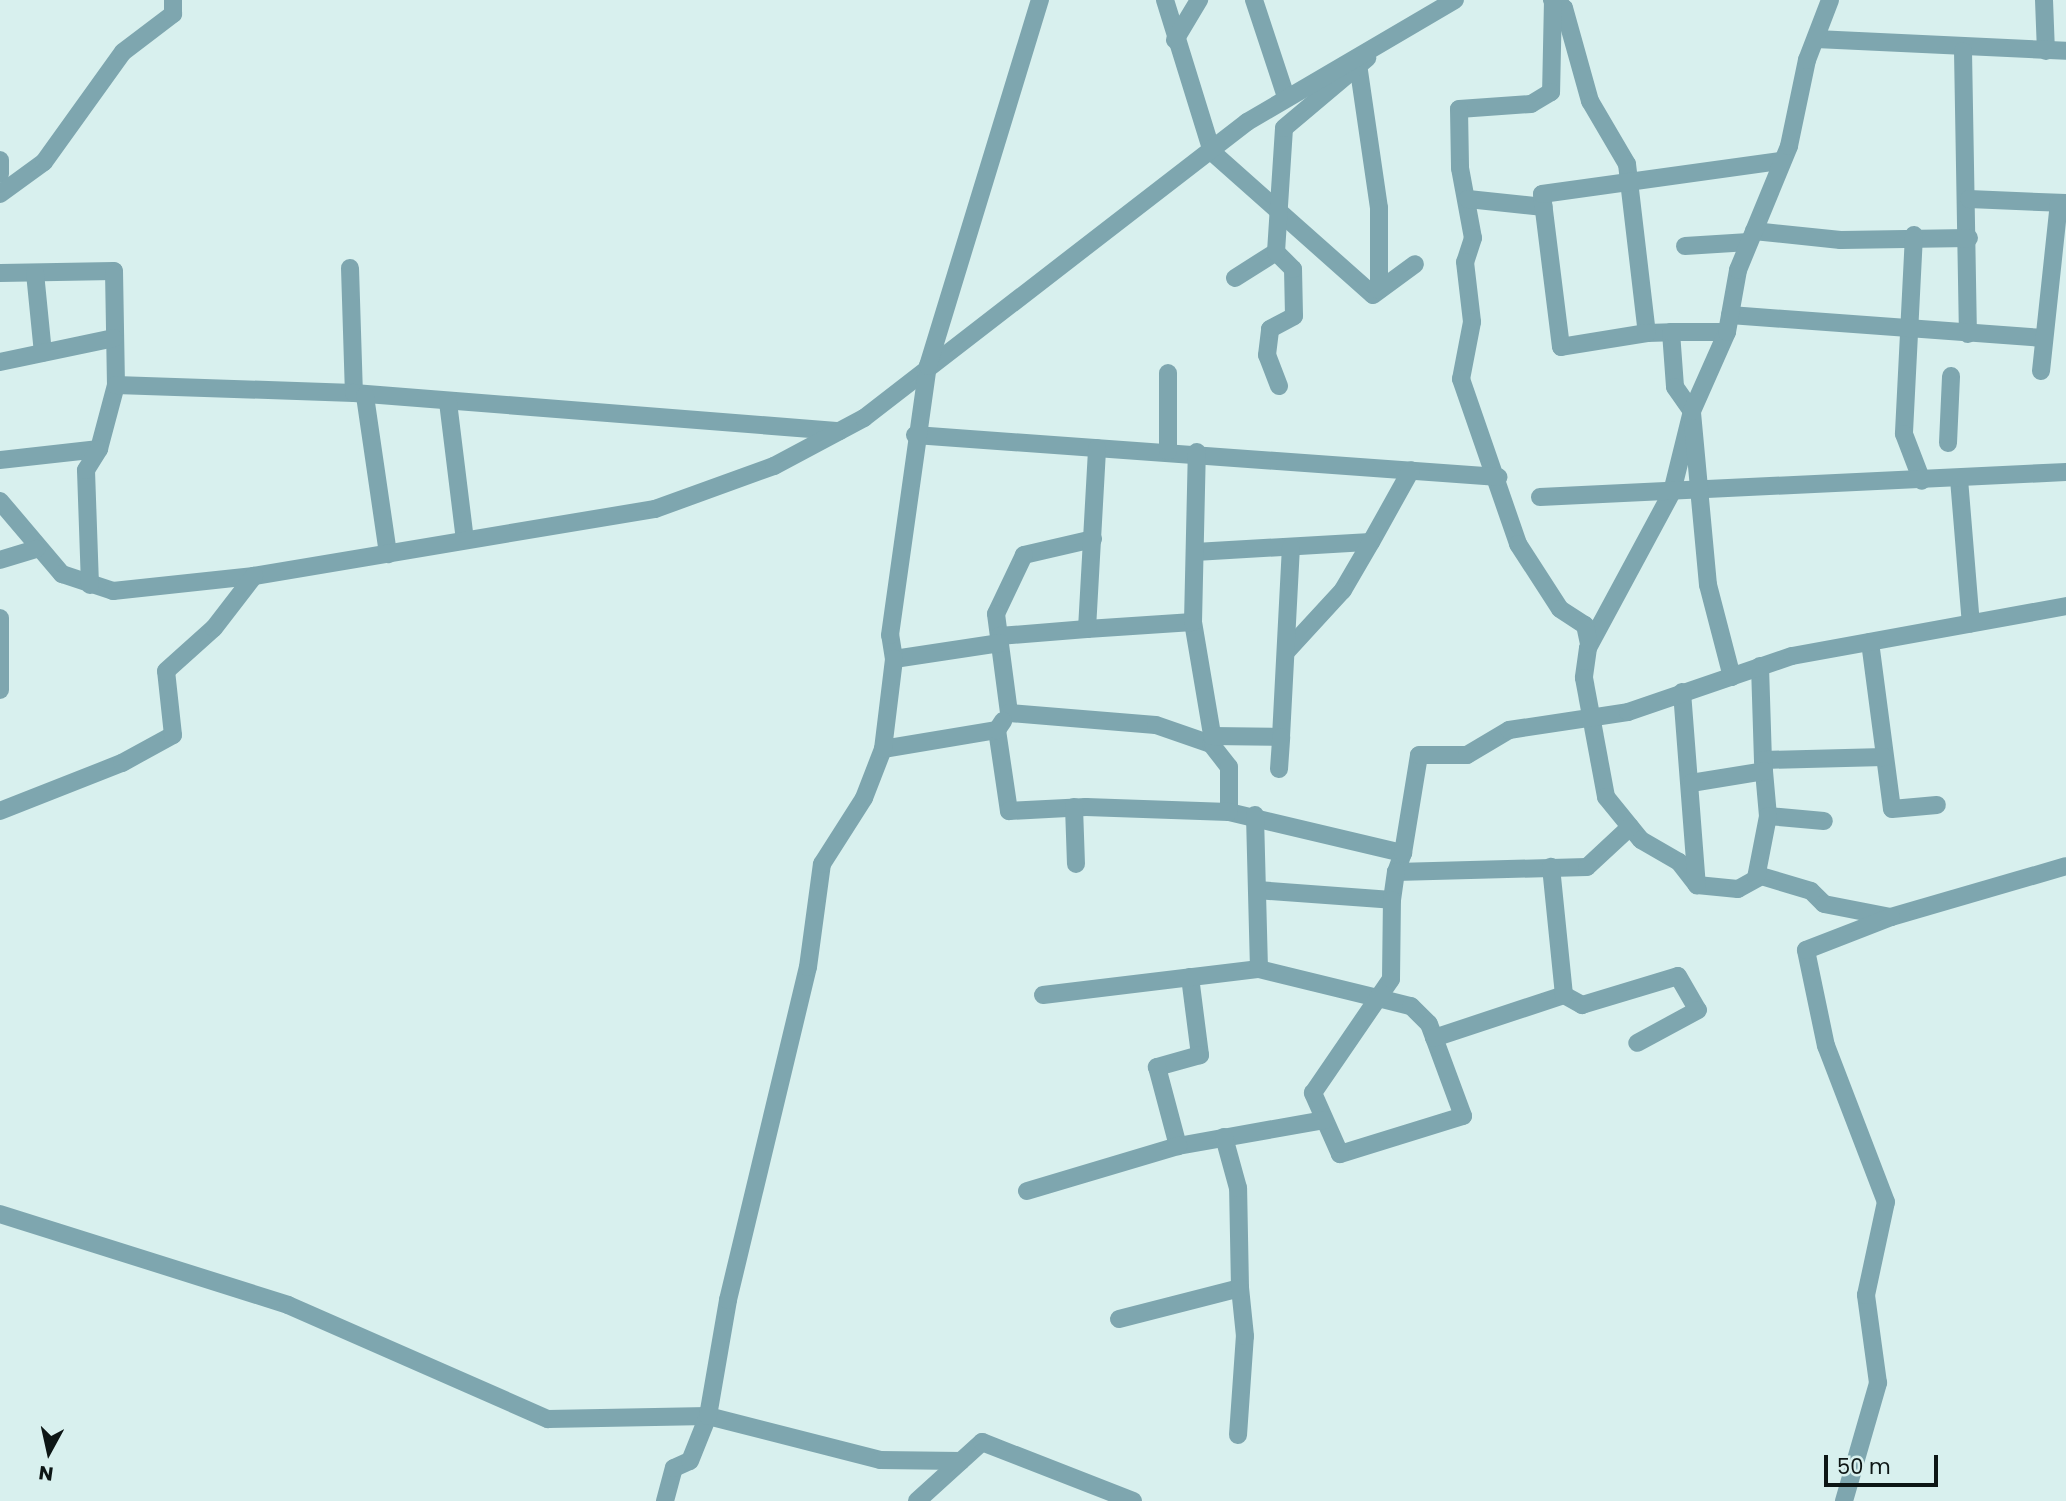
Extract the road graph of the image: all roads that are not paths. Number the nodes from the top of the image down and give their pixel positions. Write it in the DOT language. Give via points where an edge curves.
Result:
graph roads {
  1 [pos="173,0"];
  2 [pos="1040,0"];
  3 [pos="1197,0"];
  4 [pos="1254,0"];
  5 [pos="1553,0"];
  6 [pos="1830,0"];
  7 [pos="2044,0"];
  8 [pos="1446,2"];
  9 [pos="1166,3"];
  10 [pos="1423,17"];
  11 [pos="1816,39"];
  12 [pos="1175,40"];
  13 [pos="1963,51"];
  14 [pos="2046,51"];
  15 [pos="2066,51"];
  16 [pos="1358,64"];
  17 [pos="1286,97"];
  18 [pos="1212,152"];
  19 [pos="0,160"];
  20 [pos="1781,161"];
  21 [pos="0,174"];
  22 [pos="1628,180"];
  23 [pos="0,194"];
  24 [pos="1468,199"];
  25 [pos="1969,200"];
  26 [pos="2063,203"];
  27 [pos="1544,207"];
  28 [pos="1279,216"];
  29 [pos="1914,235"];
  30 [pos="1751,237"];
  31 [pos="1969,239"];
  32 [pos="1685,246"];
  33 [pos="1276,252"];
  34 [pos="1415,264"];
  35 [pos="350,268"];
  36 [pos="0,273"];
  37 [pos="35,273"];
  38 [pos="1235,278"];
  39 [pos="1379,290"];
  40 [pos="1728,323"];
  41 [pos="1908,331"];
  42 [pos="1671,332"];
  43 [pos="1647,333"];
  44 [pos="1968,334"];
  45 [pos="114,338"];
  46 [pos="2042,338"];
  47 [pos="43,353"];
  48 [pos="0,362"];
  49 [pos="928,366"];
  50 [pos="2041,370"];
  51 [pos="1168,373"];
  52 [pos="1951,376"];
  53 [pos="116,385"];
  54 [pos="1279,386"];
  55 [pos="360,395"];
  56 [pos="448,402"];
  57 [pos="1692,411"];
  58 [pos="840,431"];
  59 [pos="915,435"];
  60 [pos="1948,443"];
  61 [pos="1097,448"];
  62 [pos="99,449"];
  63 [pos="1168,451"];
  64 [pos="1197,452"];
  65 [pos="0,460"];
  66 [pos="1411,470"];
  67 [pos="2066,472"];
  68 [pos="1499,477"];
  69 [pos="1959,479"];
  70 [pos="1922,481"];
  71 [pos="1700,488"];
  72 [pos="1672,492"];
  73 [pos="1540,497"];
  74 [pos="0,501"];
  75 [pos="1093,539"];
  76 [pos="465,540"];
  77 [pos="1371,542"];
  78 [pos="1292,547"];
  79 [pos="36,549"];
  80 [pos="1195,552"];
  81 [pos="388,554"];
  82 [pos="0,561"];
  83 [pos="254,576"];
  84 [pos="90,584"];
  85 [pos="2066,606"];
  86 [pos="0,618"];
  87 [pos="1193,622"];
  88 [pos="1972,624"];
  89 [pos="1087,629"];
  90 [pos="999,640"];
  91 [pos="1870,642"];
  92 [pos="1589,644"];
  93 [pos="1287,650"];
  94 [pos="894,659"];
  95 [pos="1760,666"];
  96 [pos="1732,677"];
  97 [pos="0,690"];
  98 [pos="1682,692"];
  99 [pos="1009,713"];
  100 [pos="1594,716"];
  101 [pos="998,730"];
  102 [pos="1281,737"];
  103 [pos="1214,743"];
  104 [pos="883,749"];
  105 [pos="1884,757"];
  106 [pos="1763,766"];
  107 [pos="1279,769"];
  108 [pos="1691,783"];
  109 [pos="1937,805"];
  110 [pos="1074,807"];
  111 [pos="0,811"];
  112 [pos="1229,812"];
  113 [pos="1255,815"];
  114 [pos="1768,816"];
  115 [pos="1824,821"];
  116 [pos="1630,827"];
  117 [pos="1403,853"];
  118 [pos="1076,864"];
  119 [pos="2066,866"];
  120 [pos="1551,867"];
  121 [pos="1396,872"];
  122 [pos="1756,878"];
  123 [pos="1698,885"];
  124 [pos="1257,890"];
  125 [pos="1392,900"];
  126 [pos="1891,917"];
  127 [pos="1259,969"];
  128 [pos="1190,977"];
  129 [pos="1043,995"];
  130 [pos="1564,995"];
  131 [pos="1378,998"];
  132 [pos="1434,1038"];
  133 [pos="1637,1043"];
  134 [pos="1324,1120"];
  135 [pos="1224,1138"];
  136 [pos="1178,1146"];
  137 [pos="1027,1191"];
  138 [pos="0,1214"];
  139 [pos="1240,1288"];
  140 [pos="1119,1320"];
  141 [pos="708,1416"];
  142 [pos="1238,1435"];
  143 [pos="961,1461"];
  144 [pos="665,1501"];
  145 [pos="918,1501"];
  146 [pos="1133,1501"];
  147 [pos="1844,1501"];
  1 -- 23 [label="street" via="173,15 123,52 44,162"];
  2 -- 49 [label="street"];
  3 -- 9 [label="street"];
  3 -- 12 [label="street"];
  4 -- 17 [label="street"];
  5 -- 22 [label="street" via="1564,8 1590,101 1627,164"];
  5 -- 24 [label="street" via="1551,92 1531,104 1460,109"];
  6 -- 11 [label="street"];
  7 -- 14 [label="street"];
  8 -- 10 [label="street"];
  9 -- 12 [label="street"];
  10 -- 16 [label="street"];
  10 -- 17 [label="street"];
  11 -- 13 [label="street"];
  11 -- 20 [label="street"];
  12 -- 18 [label="street"];
  13 -- 14 [label="street"];
  13 -- 25 [label="street"];
  14 -- 15 [label="street"];
  16 -- 28 [label="street" via="1284,128"];
  16 -- 39 [label="street" via="1379,208"];
  17 -- 18 [label="street"];
  18 -- 28 [label="street"];
  18 -- 49 [label="street"];
  19 -- 21 [label="street"];
  20 -- 22 [label="street"];
  20 -- 30 [label="street"];
  22 -- 27 [label="street" via="1542,194"];
  22 -- 43 [label="street"];
  24 -- 27 [label="street"];
  24 -- 68 [label="street" via="1472,322 1461,379"];
  25 -- 26 [label="street"];
  25 -- 31 [label="street"];
  26 -- 46 [label="street"];
  27 -- 43 [label="street" via="1561,347"];
  28 -- 33 [label="street"];
  28 -- 39 [label="street" via="1373,295"];
  29 -- 30 [label="street" via="1841,240"];
  29 -- 31 [label="street"];
  29 -- 41 [label="street"];
  30 -- 32 [label="street"];
  30 -- 40 [label="street"];
  31 -- 44 [label="street"];
  33 -- 38 [label="street"];
  33 -- 54 [label="street" via="1293,270 1294,316 1270,329 1267,355"];
  34 -- 39 [label="street"];
  35 -- 55 [label="street"];
  36 -- 37 [label="street"];
  37 -- 45 [label="street" via="114,271"];
  37 -- 47 [label="street"];
  40 -- 41 [label="street"];
  40 -- 42 [label="street"];
  40 -- 57 [label="street"];
  41 -- 44 [label="street"];
  41 -- 70 [label="street" via="1904,434"];
  42 -- 43 [label="street"];
  42 -- 57 [label="street" via="1675,387"];
  44 -- 46 [label="street"];
  45 -- 47 [label="street"];
  45 -- 53 [label="street"];
  46 -- 50 [label="street"];
  47 -- 48 [label="street"];
  49 -- 58 [label="street"];
  49 -- 59 [label="street"];
  51 -- 63 [label="street"];
  52 -- 60 [label="street"];
  53 -- 55 [label="street"];
  53 -- 62 [label="street"];
  55 -- 56 [label="street"];
  55 -- 81 [label="street"];
  56 -- 58 [label="street"];
  56 -- 76 [label="street"];
  57 -- 71 [label="street"];
  57 -- 72 [label="street"];
  58 -- 76 [label="street" via="774,466 655,509"];
  59 -- 61 [label="street"];
  59 -- 94 [label="street" via="890,635"];
  61 -- 63 [label="street"];
  61 -- 75 [label="street"];
  62 -- 65 [label="street"];
  62 -- 84 [label="street" via="86,470"];
  63 -- 64 [label="street"];
  64 -- 66 [label="street"];
  64 -- 80 [label="street"];
  66 -- 68 [label="street"];
  66 -- 77 [label="street"];
  67 -- 69 [label="street"];
  68 -- 92 [label="street" via="1518,544 1560,609 1585,625"];
  69 -- 70 [label="street"];
  69 -- 88 [label="street"];
  70 -- 71 [label="street"];
  71 -- 72 [label="street"];
  71 -- 96 [label="street" via="1710,597"];
  72 -- 73 [label="street"];
  72 -- 92 [label="street"];
  74 -- 79 [label="street"];
  75 -- 89 [label="street"];
  75 -- 90 [label="street" via="1024,555 996,614"];
  76 -- 81 [label="street"];
  77 -- 78 [label="street"];
  77 -- 93 [label="street" via="1343,590"];
  78 -- 80 [label="street"];
  78 -- 93 [label="street"];
  79 -- 82 [label="street"];
  79 -- 84 [label="street" via="62,574"];
  80 -- 87 [label="street"];
  81 -- 83 [label="street"];
  83 -- 84 [label="street" via="113,591"];
  83 -- 111 [label="street" via="214,628 166,671 173,735 122,763 100,766"];
  85 -- 88 [label="street"];
  86 -- 97 [label="street"];
  87 -- 89 [label="street"];
  87 -- 103 [label="street"];
  88 -- 91 [label="street"];
  89 -- 90 [label="street"];
  90 -- 94 [label="street"];
  90 -- 99 [label="street"];
  91 -- 95 [label="street"];
  91 -- 105 [label="street"];
  92 -- 100 [label="street" via="1584,678"];
  93 -- 102 [label="street"];
  94 -- 104 [label="street"];
  95 -- 96 [label="street"];
  95 -- 106 [label="street"];
  96 -- 98 [label="street"];
  98 -- 100 [label="street" via="1628,712"];
  98 -- 108 [label="street"];
  99 -- 101 [label="street"];
  99 -- 103 [label="street" via="1156,725"];
  100 -- 116 [label="street" via="1606,797"];
  100 -- 117 [label="street" via="1509,730 1450,759 1419,755"];
  101 -- 104 [label="street"];
  101 -- 110 [label="street" via="1009,811"];
  102 -- 103 [label="street"];
  102 -- 107 [label="street"];
  103 -- 112 [label="street" via="1229,766"];
  104 -- 141 [label="street" via="864,798 822,864 808,967 726,1312"];
  105 -- 106 [label="street"];
  105 -- 109 [label="street" via="1892,808"];
  106 -- 108 [label="street"];
  106 -- 114 [label="street"];
  108 -- 123 [label="street"];
  110 -- 112 [label="street"];
  110 -- 118 [label="street"];
  112 -- 113 [label="street"];
  113 -- 117 [label="street"];
  113 -- 124 [label="street"];
  114 -- 115 [label="street"];
  114 -- 122 [label="street"];
  116 -- 120 [label="street" via="1587,867"];
  116 -- 123 [label="street" via="1679,862"];
  117 -- 121 [label="street"];
  119 -- 126 [label="street"];
  120 -- 121 [label="street"];
  120 -- 130 [label="street"];
  121 -- 125 [label="street"];
  122 -- 123 [label="street" via="1738,889"];
  122 -- 126 [label="street" via="1811,891 1824,904"];
  124 -- 125 [label="street"];
  124 -- 127 [label="street"];
  125 -- 131 [label="street" via="1391,979"];
  126 -- 147 [label="street" via="1806,950 1826,1046 1886,1202 1866,1295 1878,1383"];
  127 -- 128 [label="street"];
  127 -- 131 [label="street"];
  128 -- 129 [label="street"];
  128 -- 136 [label="street" via="1200,1055 1157,1067"];
  130 -- 132 [label="street"];
  130 -- 133 [label="street" via="1582,1005 1678,976 1698,1010"];
  131 -- 132 [label="street" via="1411,1006"];
  131 -- 134 [label="street" via="1313,1093"];
  132 -- 134 [label="street" via="1463,1116 1340,1154"];
  134 -- 135 [label="street"];
  135 -- 136 [label="street"];
  135 -- 139 [label="street" via="1238,1188"];
  136 -- 137 [label="street"];
  138 -- 141 [label="street" via="288,1305 548,1419"];
  139 -- 140 [label="street"];
  139 -- 142 [label="street" via="1245,1336"];
  141 -- 143 [label="street" via="880,1460"];
  141 -- 144 [label="street" via="690,1461 674,1468"];
  143 -- 145 [label="street"];
  143 -- 146 [label="street" via="982,1442"];
}
